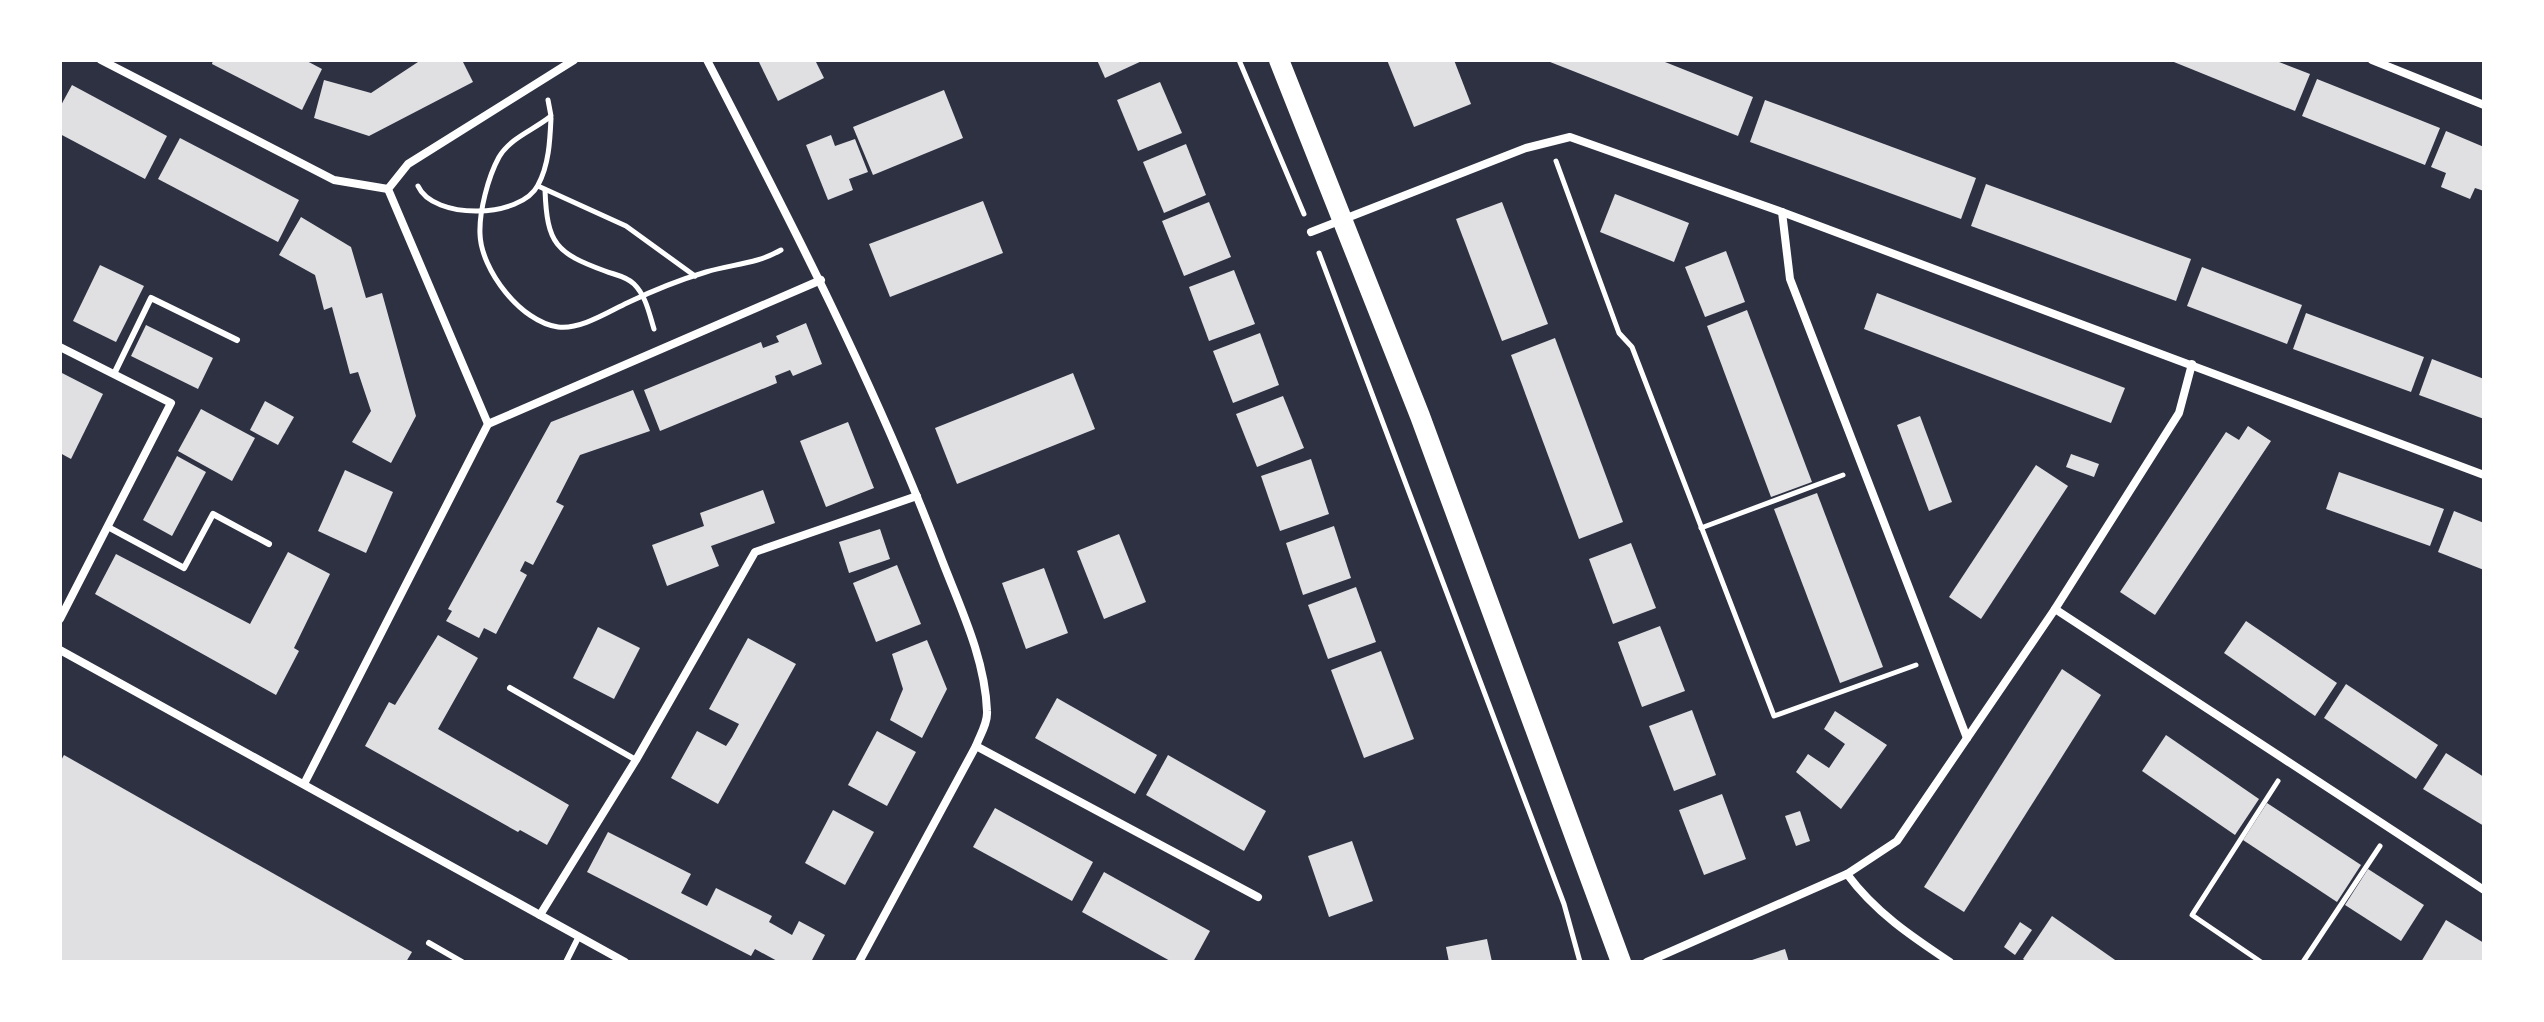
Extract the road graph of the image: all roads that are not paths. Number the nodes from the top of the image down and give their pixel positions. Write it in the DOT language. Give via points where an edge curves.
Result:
graph roads {
  1 [pos="101,60"];
  2 [pos="574,60"];
  3 [pos="707,60"];
  4 [pos="1279,60"];
  5 [pos="2372,60"];
  6 [pos="2484,105"];
  7 [pos="388,189"];
  8 [pos="1782,212"];
  9 [pos="1344,220"];
  10 [pos="1311,232"];
  11 [pos="821,280"];
  12 [pos="237,340"];
  13 [pos="60,347"];
  14 [pos="2192,364"];
  15 [pos="114,374"];
  16 [pos="488,424"];
  17 [pos="2484,475"];
  18 [pos="917,496"];
  19 [pos="108,527"];
  20 [pos="269,544"];
  21 [pos="2055,609"];
  22 [pos="60,619"];
  23 [pos="60,650"];
  24 [pos="510,688"];
  25 [pos="1967,738"];
  26 [pos="976,746"];
  27 [pos="636,760"];
  28 [pos="304,784"];
  29 [pos="1847,874"];
  30 [pos="2484,890"];
  31 [pos="1258,897"];
  32 [pos="540,915"];
  33 [pos="579,936"];
  34 [pos="429,943"];
  35 [pos="462,962"];
  36 [pos="566,962"];
  37 [pos="625,962"];
  38 [pos="859,962"];
  39 [pos="1621,962"];
  40 [pos="1647,962"];
  41 [pos="1950,962"];
  1 -- 7 [label="street" via="334,180"];
  2 -- 7 [label="street" via="408,164"];
  3 -- 11 [label="street"];
  4 -- 9 [label="main road"];
  5 -- 6 [label="street"];
  7 -- 16 [label="street"];
  8 -- 9 [label="street" via="1570,137 1548,140"];
  8 -- 14 [label="street"];
  8 -- 25 [label="street" via="1790,279"];
  9 -- 10 [label="street"];
  9 -- 39 [label="main road"];
  11 -- 16 [label="street"];
  11 -- 18 [label="street"];
  12 -- 15 [label="lane" via="151,298"];
  13 -- 15 [label="street"];
  14 -- 17 [label="street"];
  14 -- 21 [label="street" via="2179,413"];
  15 -- 19 [label="street" via="171,403"];
  16 -- 28 [label="street"];
  18 -- 26 [label="street" via="985,687 987,716"];
  18 -- 27 [label="street" via="755,552"];
  19 -- 20 [label="lane" via="184,568 213,514"];
  19 -- 22 [label="street"];
  21 -- 25 [label="street"];
  21 -- 30 [label="street"];
  23 -- 28 [label="street"];
  24 -- 27 [label="lane"];
  25 -- 29 [label="street" via="1897,841"];
  26 -- 31 [label="street"];
  26 -- 38 [label="street"];
  27 -- 32 [label="street"];
  28 -- 32 [label="street"];
  29 -- 40 [label="street"];
  29 -- 41 [label="street" via="1889,921"];
  32 -- 33 [label="street"];
  33 -- 36 [label="lane"];
  33 -- 37 [label="street"];
  34 -- 35 [label="lane"];
}
